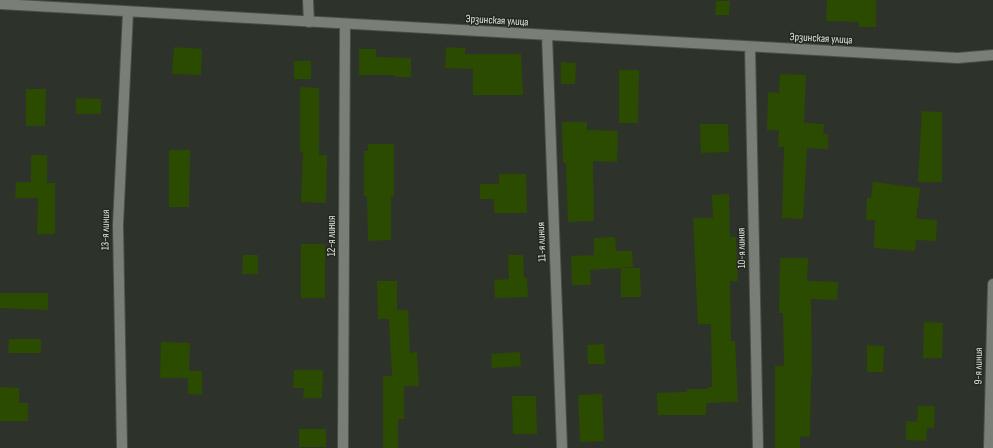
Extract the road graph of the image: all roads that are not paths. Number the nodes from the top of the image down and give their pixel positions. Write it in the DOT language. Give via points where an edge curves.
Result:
graph roads {
  1 [pos="308,0"];
  2 [pos="0,4"];
  3 [pos="128,12"];
  4 [pos="309,22"];
  5 [pos="345,24"];
  6 [pos="547,35"];
  7 [pos="750,47"];
  8 [pos="993,55"];
  9 [pos="993,284"];
  10 [pos="122,448"];
  11 [pos="343,448"];
  12 [pos="562,448"];
  13 [pos="758,448"];
  14 [pos="989,448"];
  1 -- 4 [label="street"];
  2 -- 3 [label="street, Эрзинская улица"];
  3 -- 4 [label="street, Эрзинская улица"];
  3 -- 10 [label="street, 13-я линия" via="118,225"];
  4 -- 5 [label="street, Эрзинская улица"];
  5 -- 6 [label="street, Эрзинская улица"];
  5 -- 11 [label="street, 12-я линия"];
  6 -- 7 [label="street, Эрзинская улица"];
  6 -- 12 [label="street, 11-я линия"];
  7 -- 8 [label="street, Эрзинская улица" via="958,58"];
  7 -- 13 [label="street, 10-я линия"];
  9 -- 14 [label="street, 9-я линия"];
}
